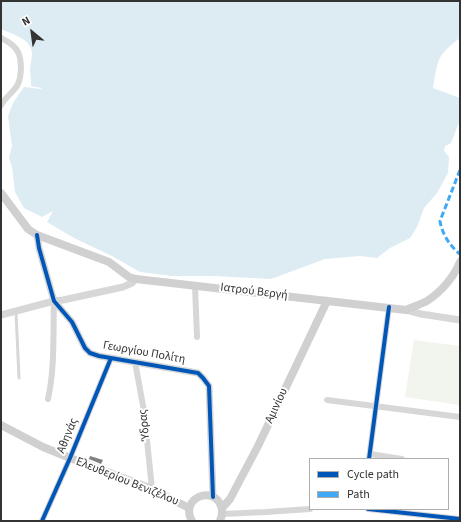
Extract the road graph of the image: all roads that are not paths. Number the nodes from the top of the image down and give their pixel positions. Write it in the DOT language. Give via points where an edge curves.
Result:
graph roads {
  1 [pos="1,38"];
  2 [pos="1,105"];
  3 [pos="1,193"];
  4 [pos="37,235"];
  5 [pos="460,262"];
  6 [pos="136,279"];
  7 [pos="195,286"];
  8 [pos="54,300"];
  9 [pos="326,301"];
  10 [pos="389,307"];
  11 [pos="16,310"];
  12 [pos="406,310"];
  13 [pos="1,314"];
  14 [pos="460,320"];
  15 [pos="197,337"];
  16 [pos="111,358"];
  17 [pos="135,362"];
  18 [pos="19,378"];
  19 [pos="48,399"];
  20 [pos="327,400"];
  21 [pos="377,406"];
  22 [pos="460,417"];
  23 [pos="1,425"];
  24 [pos="370,457"];
  25 [pos="70,458"];
  26 [pos="386,458"];
  27 [pos="152,489"];
  28 [pos="213,497"];
  29 [pos="189,508"];
  30 [pos="309,509"];
  31 [pos="377,510"];
  32 [pos="222,516"];
  33 [pos="460,519"];
  34 [pos="42,521"];
  35 [pos="192,521"];
  1 -- 2 [label="street" via="18,52 20,62 17,85"];
  3 -- 4 [label="main road" via="28,229"];
  4 -- 6 [label="main road, Ιατρού Βεργή" via="109,262 129,277"];
  4 -- 8 [label="street, Γεωργίου Πολίτη"];
  5 -- 12 [label="main road" via="437,293"];
  6 -- 7 [label="main road, Ιατρού Βεργή"];
  6 -- 8 [label="street" via="123,287"];
  7 -- 9 [label="main road, Ιατρού Βεργή"];
  7 -- 15 [label="street"];
  8 -- 11 [label="street"];
  8 -- 16 [label="street, Γεωργίου Πολίτη" via="72,322 85,348 90,353"];
  8 -- 19 [label="street"];
  9 -- 10 [label="main road, Ιατρού Βεργή"];
  9 -- 32 [label="main road, Αμινίου"];
  10 -- 12 [label="main road, Ιατρού Βεργή"];
  10 -- 21 [label="street"];
  11 -- 13 [label="street"];
  11 -- 18 [label="lane"];
  12 -- 14 [label="street"];
  16 -- 17 [label="street, Γεωργίου Πολίτη"];
  16 -- 25 [label="street, Αθηνάς"];
  17 -- 27 [label="street, Ύδρας" via="144,411"];
  17 -- 28 [label="street, Γεωργίου Πολίτη" via="198,373 210,386"];
  20 -- 21 [label="street"];
  21 -- 22 [label="street"];
  21 -- 24 [label="street"];
  23 -- 25 [label="main road, Ελευθερίου Βενιζέλου"];
  24 -- 26 [label="street"];
  25 -- 27 [label="main road, Ελευθερίου Βενιζέλου"];
  25 -- 34 [label="street, Αθηνάς"];
  27 -- 29 [label="main road, Ελευθερίου Βενιζέλου"];
  28 -- 29 [label="main road" via="199,496"];
  28 -- 32 [label="main road" via="220,504"];
  29 -- 35 [label="main road"];
  30 -- 32 [label="street"];
  31 -- 33 [label="street"];
}
